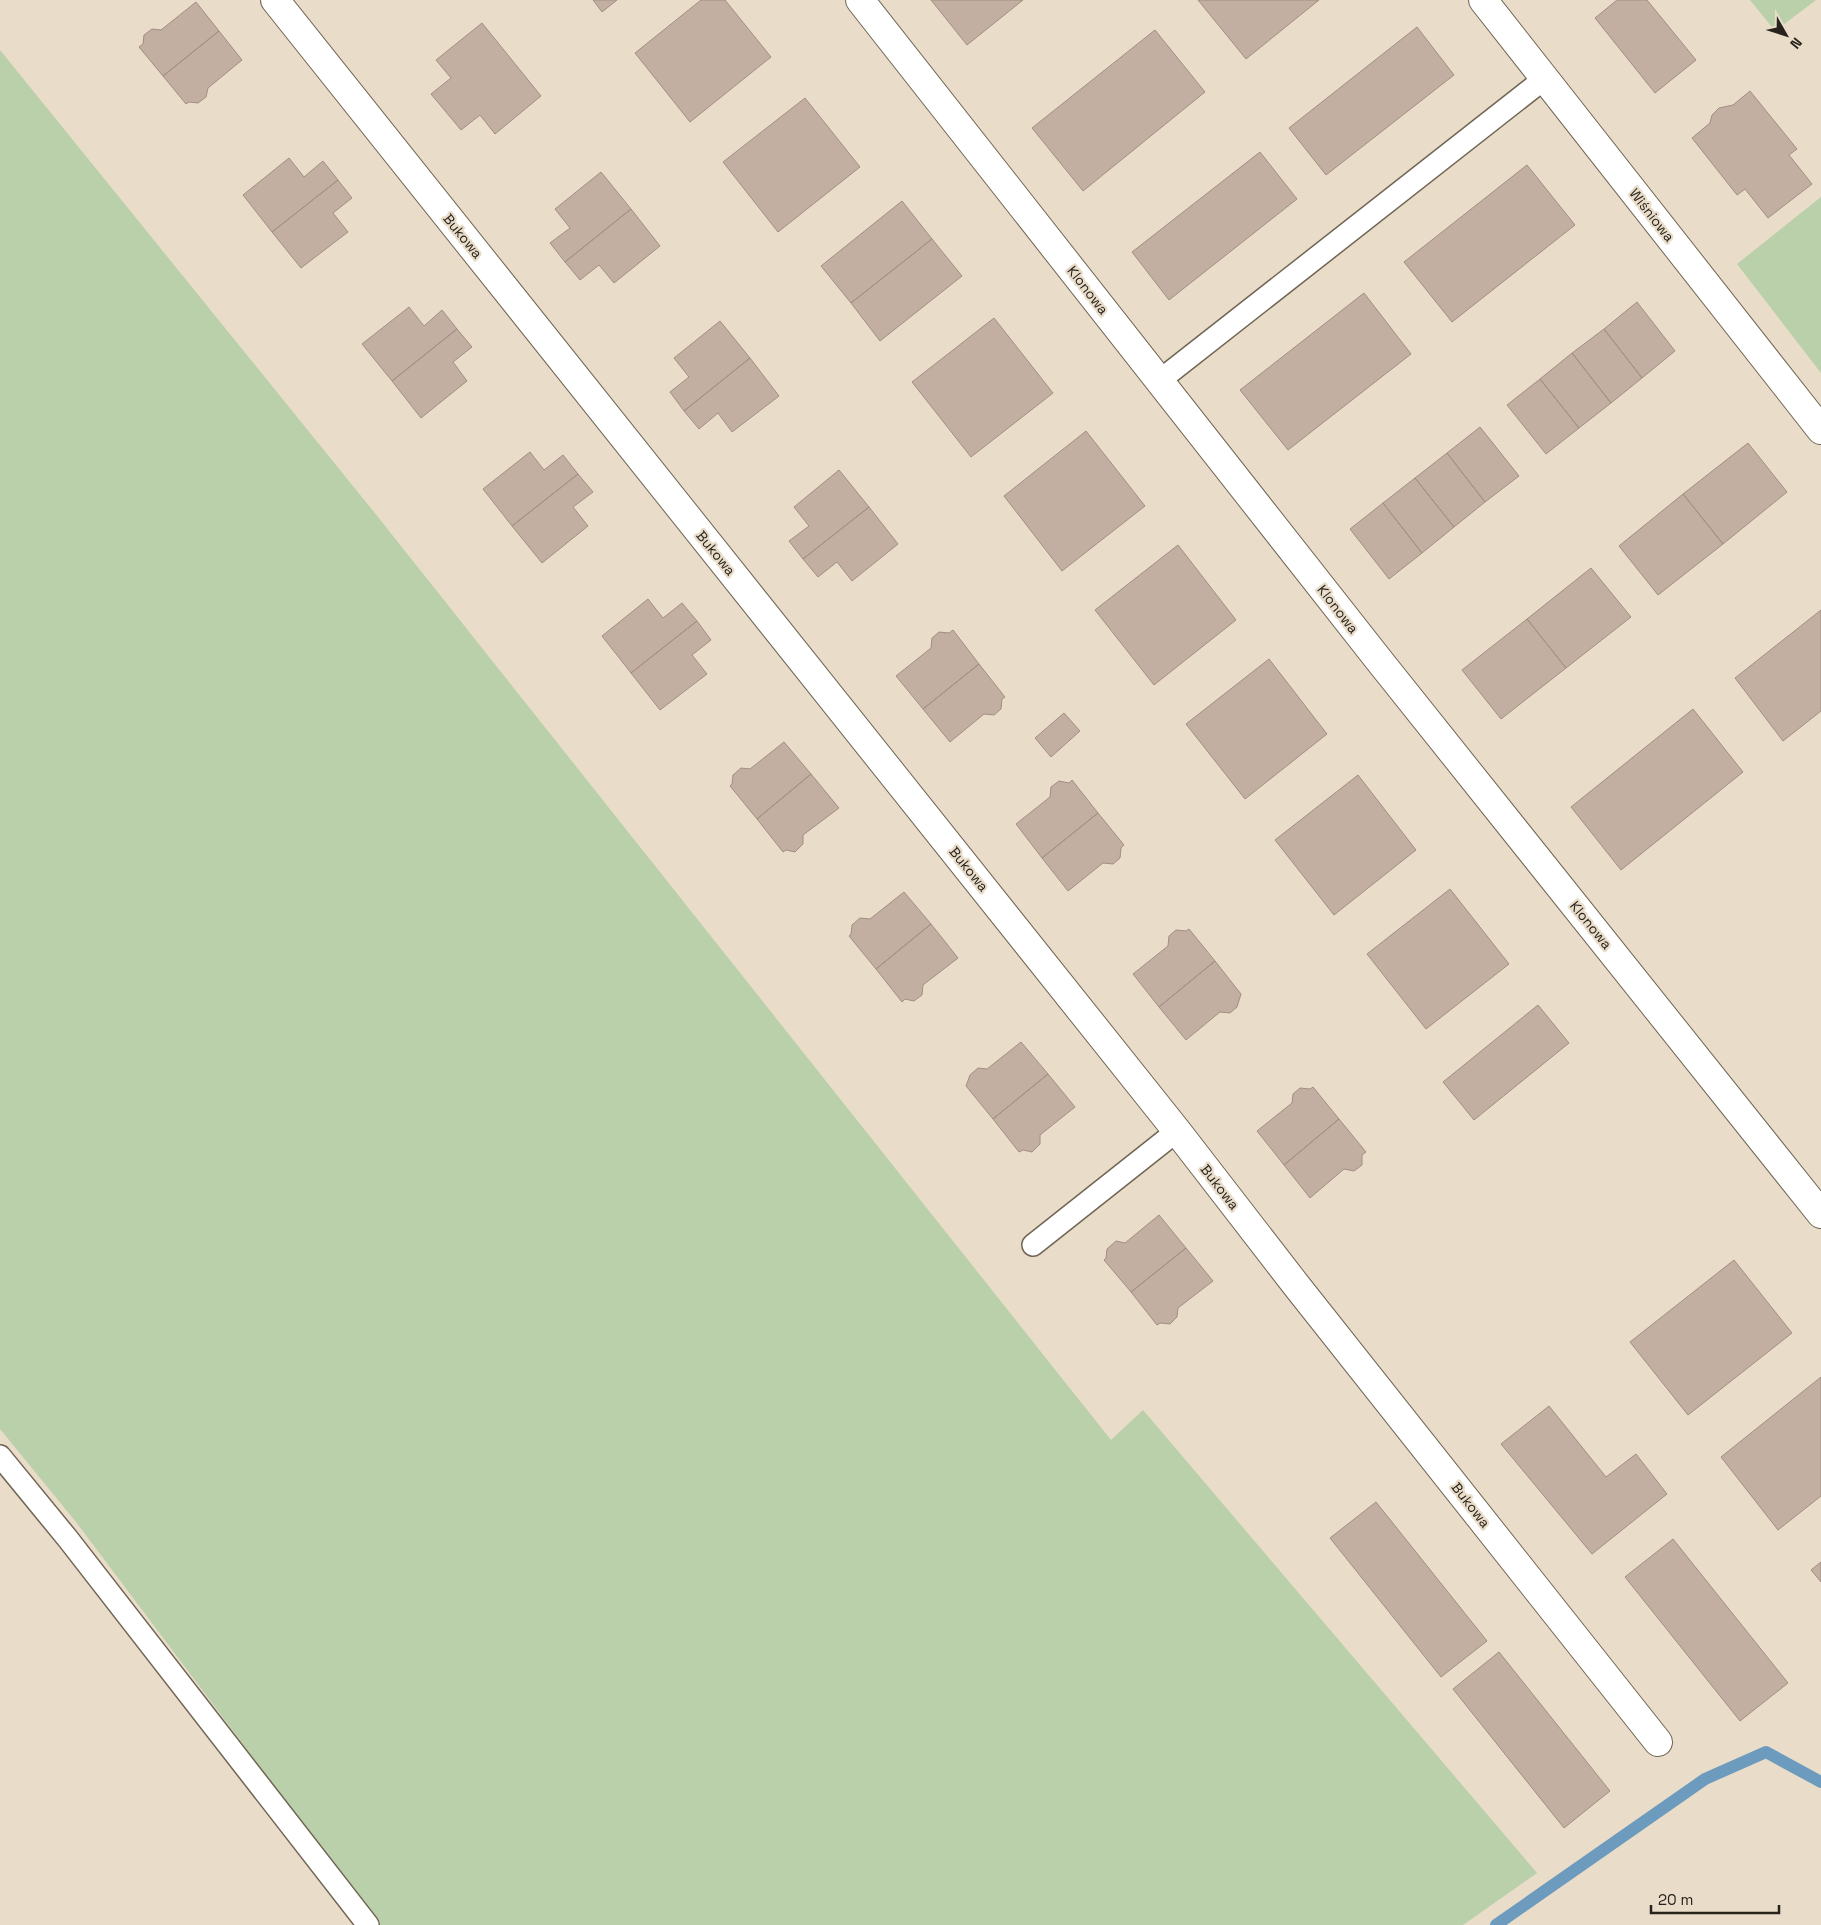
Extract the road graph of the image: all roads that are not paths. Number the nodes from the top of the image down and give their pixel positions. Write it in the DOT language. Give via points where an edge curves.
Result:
graph roads {
  1 [pos="275,0"];
  2 [pos="860,0"];
  3 [pos="1483,0"];
  4 [pos="1544,79"];
  5 [pos="1159,381"];
  6 [pos="1821,430"];
  7 [pos="1177,1131"];
  8 [pos="1821,1214"];
  9 [pos="1033,1245"];
  10 [pos="0,1456"];
  11 [pos="1658,1742"];
  12 [pos="368,1925"];
  1 -- 7 [label="street, Bukowa"];
  2 -- 5 [label="street, Klonowa"];
  3 -- 4 [label="street, Wiśniowa"];
  4 -- 5 [label="lane"];
  4 -- 6 [label="street, Wiśniowa"];
  5 -- 8 [label="street, Klonowa"];
  7 -- 9 [label="lane"];
  7 -- 11 [label="street, Bukowa"];
  10 -- 12 [label="lane"];
}
